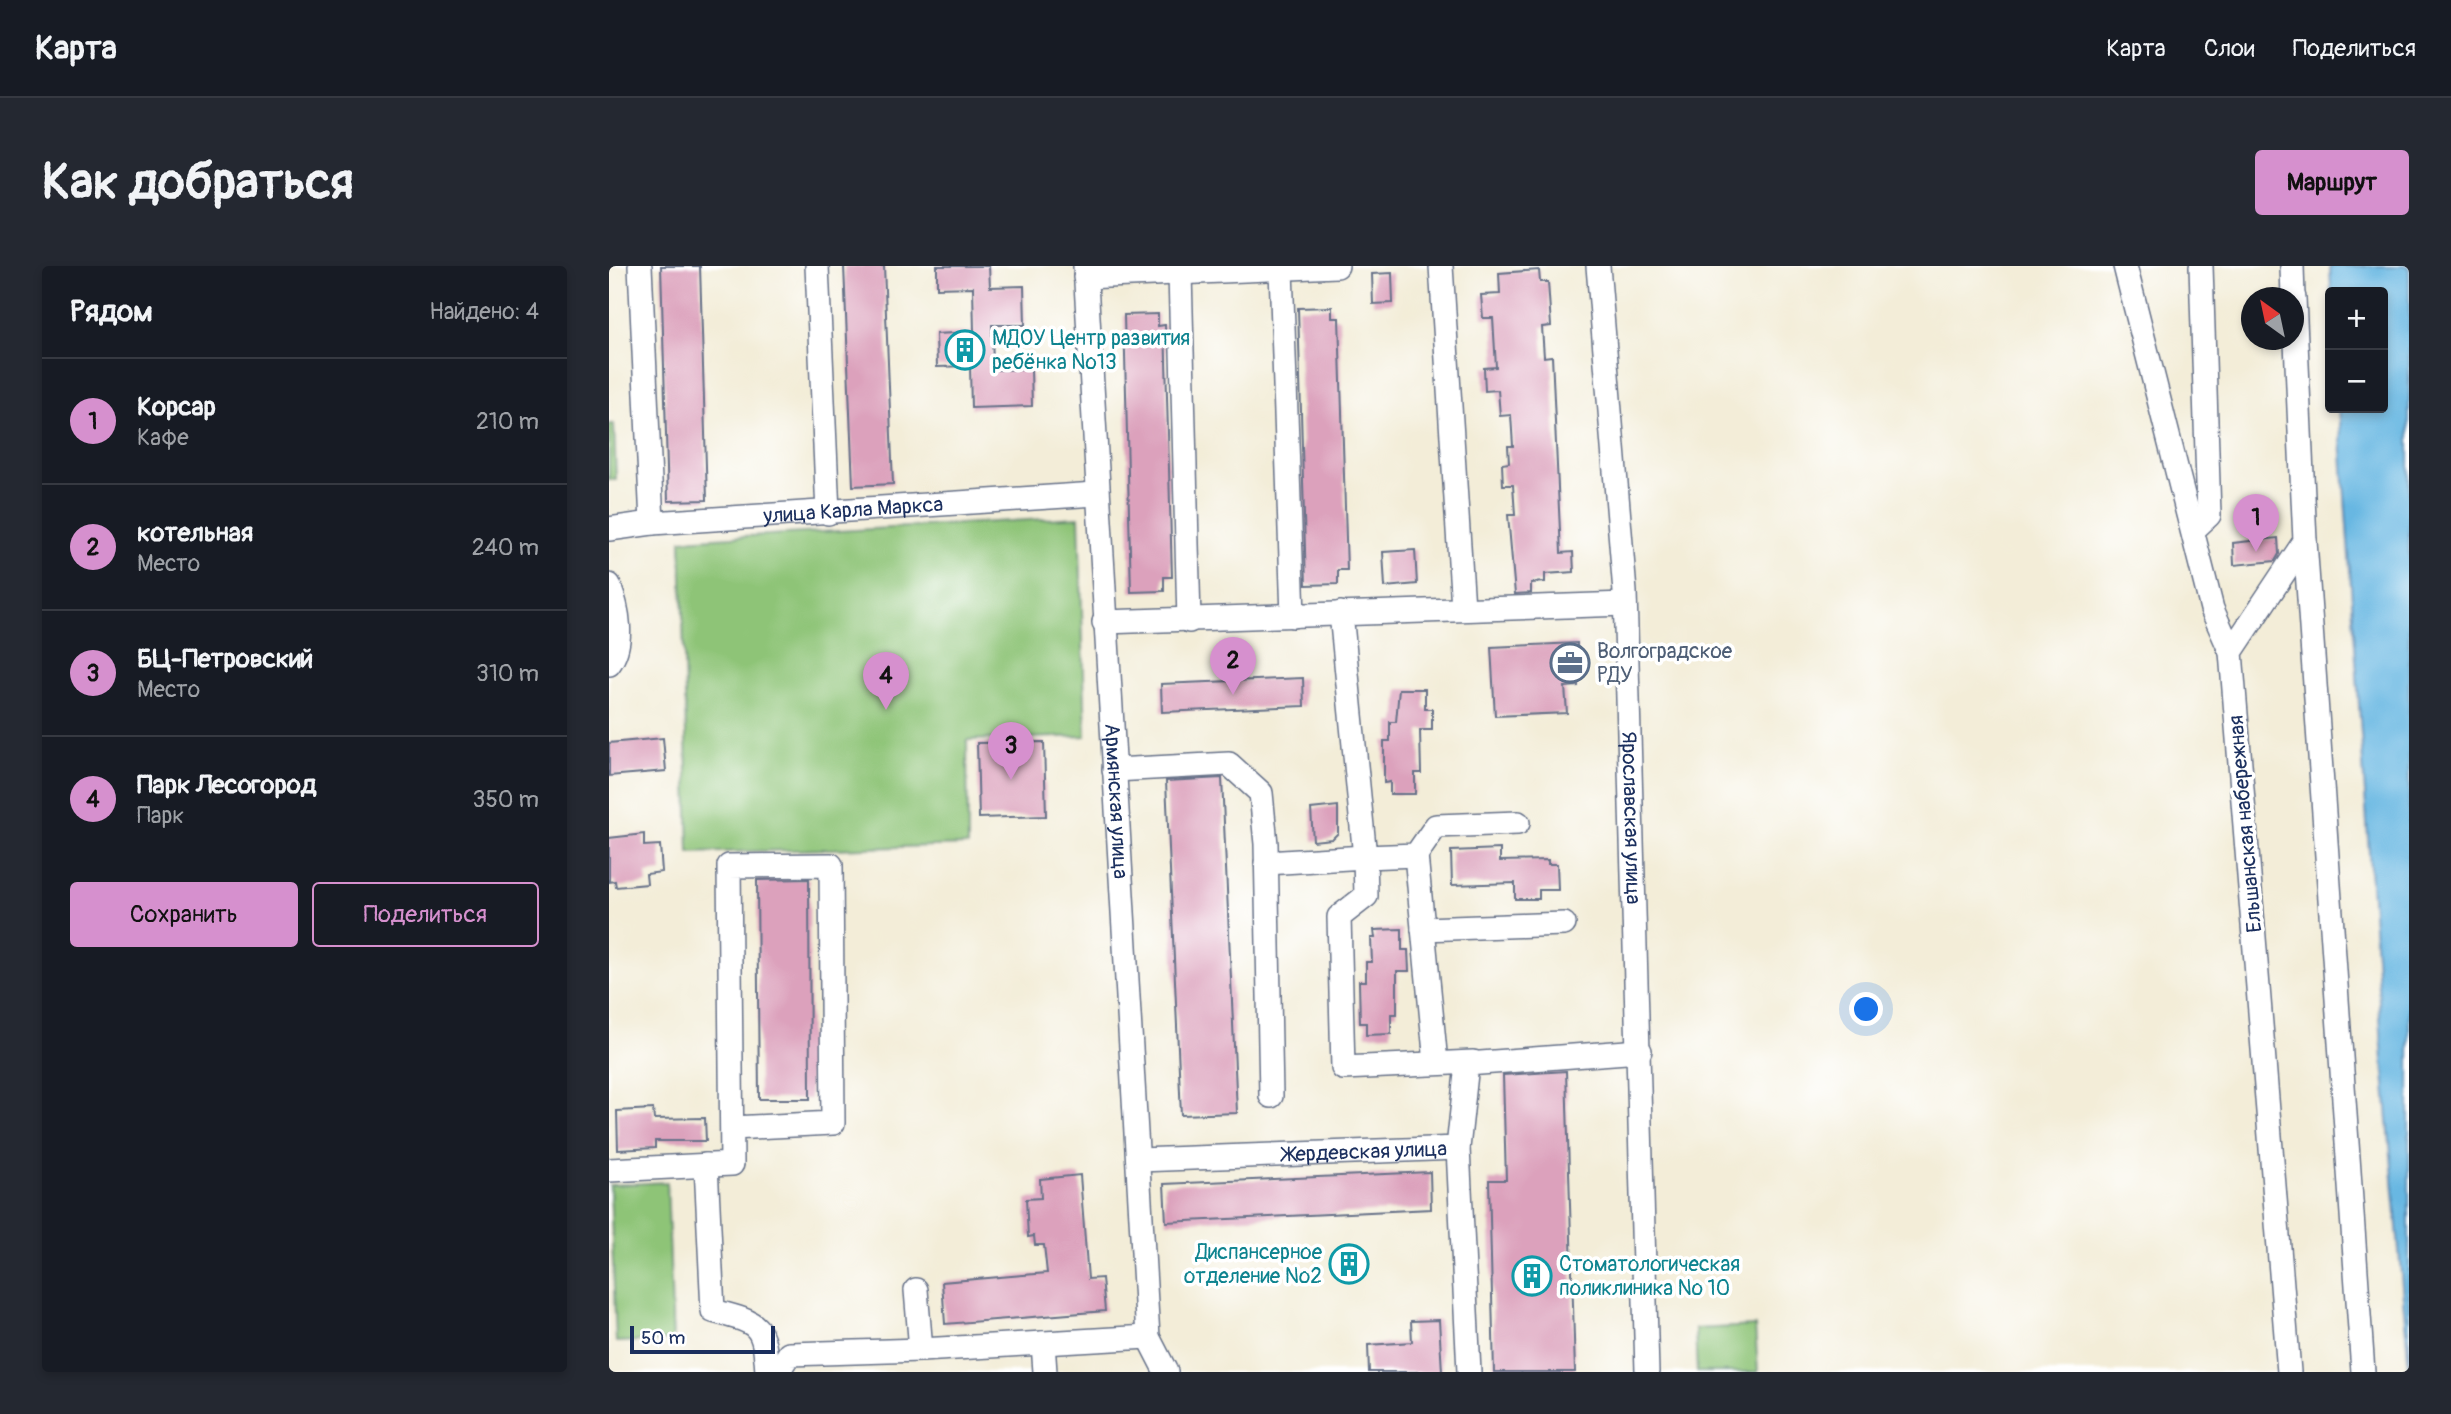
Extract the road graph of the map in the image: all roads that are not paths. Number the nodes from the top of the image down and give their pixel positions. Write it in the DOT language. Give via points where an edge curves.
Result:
graph roads {
  1 [pos="640,266"];
  2 [pos="817,266"];
  3 [pos="1337,266"];
  4 [pos="1441,266"];
  5 [pos="1598,266"];
  6 [pos="2125,266"];
  7 [pos="2201,266"];
  8 [pos="2292,266"];
  9 [pos="1281,269"];
  10 [pos="1085,271"];
  11 [pos="1180,273"];
  12 [pos="2293,287"];
  13 [pos="2296,350"];
  14 [pos="1097,495"];
  15 [pos="828,513"];
  16 [pos="652,523"];
  17 [pos="609,529"];
  18 [pos="2193,530"];
  19 [pos="2305,541"];
  20 [pos="609,585"];
  21 [pos="1625,604"];
  22 [pos="1463,608"];
  23 [pos="1341,613"];
  24 [pos="1293,616"];
  25 [pos="1189,621"];
  26 [pos="1104,622"];
  27 [pos="2231,652"];
  28 [pos="609,664"];
  29 [pos="1114,770"];
  30 [pos="1518,823"];
  31 [pos="1416,855"];
  32 [pos="1365,857"];
  33 [pos="1266,863"];
  34 [pos="1564,924"];
  35 [pos="1423,929"];
  36 [pos="1640,1051"];
  37 [pos="1473,1062"];
  38 [pos="1436,1063"];
  39 [pos="1271,1096"];
  40 [pos="731,1128"];
  41 [pos="1458,1148"];
  42 [pos="1139,1160"];
  43 [pos="706,1165"];
  44 [pos="609,1170"];
  45 [pos="916,1290"];
  46 [pos="1148,1337"];
  47 [pos="1043,1343"];
  48 [pos="921,1350"];
  49 [pos="767,1372"];
  50 [pos="778,1372"];
  51 [pos="1045,1372"];
  52 [pos="1166,1372"];
  53 [pos="1469,1372"];
  54 [pos="1647,1372"];
  55 [pos="2289,1372"];
  56 [pos="2363,1372"];
  1 -- 16 [label="street"];
  2 -- 15 [label="street"];
  3 -- 9 [label="street"];
  4 -- 22 [label="street"];
  5 -- 21 [label="street, Ярославская улица"];
  6 -- 18 [label="street, Ельшанская набережная"];
  7 -- 18 [label="street" via="2209,515"];
  8 -- 12 [label="street"];
  9 -- 11 [label="street"];
  9 -- 24 [label="street"];
  10 -- 11 [label="street"];
  10 -- 14 [label="street, Армянская улица"];
  11 -- 25 [label="street"];
  13 -- 19 [label="street"];
  14 -- 15 [label="street, улица Карла Маркса"];
  14 -- 26 [label="street, Армянская улица"];
  15 -- 16 [label="street, улица Карла Маркса"];
  16 -- 17 [label="street, улица Карла Маркса"];
  18 -- 27 [label="street, Ельшанская набережная" via="2212,608"];
  19 -- 27 [label="street"];
  19 -- 56 [label="street"];
  20 -- 28 [label="street" via="618,644"];
  21 -- 22 [label="street"];
  21 -- 36 [label="street, Ярославская улица"];
  22 -- 23 [label="street"];
  23 -- 24 [label="street"];
  23 -- 32 [label="street"];
  24 -- 25 [label="street"];
  25 -- 26 [label="street"];
  26 -- 29 [label="street, Армянская улица"];
  27 -- 55 [label="street, Ельшанская набережная"];
  29 -- 33 [label="street" via="1229,764 1261,793"];
  29 -- 42 [label="street, Армянская улица"];
  30 -- 31 [label="street" via="1436,826"];
  31 -- 32 [label="street"];
  31 -- 35 [label="street"];
  32 -- 33 [label="street"];
  32 -- 38 [label="street" via="1366,896 1339,917 1343,1068"];
  33 -- 39 [label="street"];
  34 -- 35 [label="street"];
  35 -- 38 [label="street"];
  36 -- 37 [label="street"];
  36 -- 54 [label="street, Ярославская улица"];
  37 -- 38 [label="street"];
  37 -- 41 [label="street, Жердевская улица" via="1468,1064"];
  40 -- 40 [label="street" via="729,866 831,865 833,1123"];
  40 -- 43 [label="street" via="732,1164"];
  41 -- 42 [label="street, Жердевская улица"];
  41 -- 53 [label="street"];
  42 -- 46 [label="street, Армянская улица"];
  43 -- 44 [label="street"];
  43 -- 49 [label="street" via="713,1311 750,1320 760,1329"];
  45 -- 48 [label="street"];
  46 -- 47 [label="street"];
  46 -- 52 [label="street"];
  47 -- 48 [label="street"];
  47 -- 51 [label="street"];
  48 -- 50 [label="street" via="789,1354"];
}
